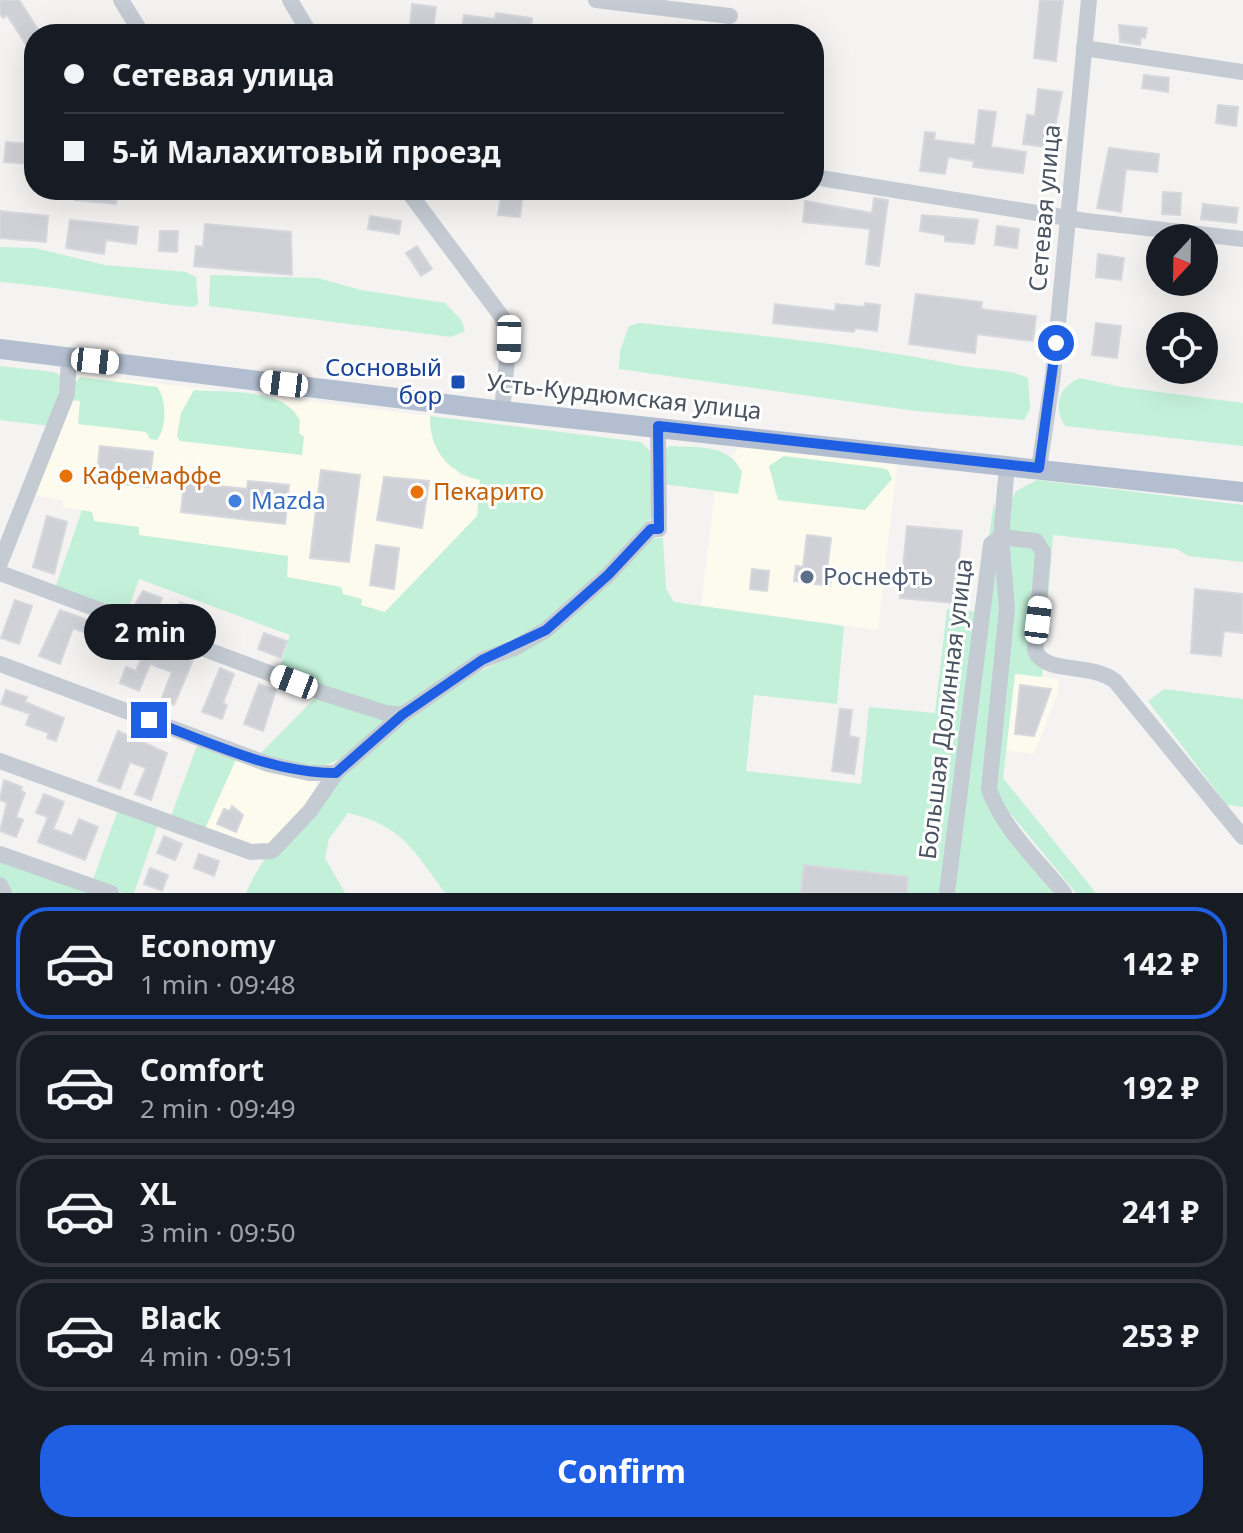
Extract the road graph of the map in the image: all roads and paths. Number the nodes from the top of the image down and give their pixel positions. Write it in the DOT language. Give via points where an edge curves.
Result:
graph roads {
  1 [pos="121,0"];
  2 [pos="290,0"];
  3 [pos="596,0"];
  4 [pos="1089,0"];
  5 [pos="730,16"];
  6 [pos="136,24"];
  7 [pos="304,24"];
  8 [pos="1084,48"];
  9 [pos="1243,72"];
  10 [pos="824,179"];
  11 [pos="414,200"];
  12 [pos="1067,215"];
  13 [pos="1243,239"];
  14 [pos="0,349"];
  15 [pos="69,358"];
  16 [pos="502,411"];
  17 [pos="658,426"];
  18 [pos="1007,465"];
  19 [pos="1039,468"];
  20 [pos="1243,492"];
  21 [pos="1001,537"];
  22 [pos="0,563"];
  23 [pos="0,573"];
  24 [pos="0,664"];
  25 [pos="402,715"];
  26 [pos="0,761"];
  27 [pos="336,773"];
  28 [pos="1237,819"];
  29 [pos="1243,837"];
  30 [pos="0,854"];
  31 [pos="0,885"];
  32 [pos="4,893"];
  33 [pos="111,893"];
  34 [pos="947,893"];
  35 [pos="1064,893"];
  1 -- 6 [label="street"];
  2 -- 7 [label="street"];
  3 -- 5 [label="street"];
  4 -- 8 [label="street, Сетевая улица"];
  8 -- 9 [label="street"];
  8 -- 12 [label="street, Сетевая улица"];
  10 -- 12 [label="street"];
  11 -- 16 [label="street" via="502,317 509,349"];
  12 -- 13 [label="street"];
  12 -- 19 [label="street, Сетевая улица"];
  14 -- 15 [label="main road, Усть-Курдюмская улица"];
  15 -- 16 [label="main road, Усть-Курдюмская улица"];
  15 -- 22 [label="street" via="67,394"];
  16 -- 17 [label="main road, Усть-Курдюмская улица"];
  17 -- 18 [label="main road, Усть-Курдюмская улица"];
  17 -- 25 [label="street" via="659,529 651,529 546,630 482,660"];
  18 -- 19 [label="main road, Усть-Курдюмская улица"];
  18 -- 21 [label="street, Большая Долинная улица"];
  19 -- 20 [label="main road, Усть-Курдюмская улица"];
  21 -- 28 [label="street" via="1036,541 1043,552 1038,659 1047,665 1095,669 1115,681"];
  21 -- 34 [label="street, Большая Долинная улица" via="991,544"];
  21 -- 35 [label="street, Большая Долинная улица" via="1007,608 989,789 1011,829"];
  23 -- 25 [label="street" via="323,693"];
  24 -- 27 [label="street" via="268,764"];
  25 -- 27 [label="street"];
  26 -- 27 [label="street" via="263,854 310,811"];
  28 -- 29 [label="street"];
  30 -- 33 [label="street"];
  31 -- 32 [label="street"];
}
